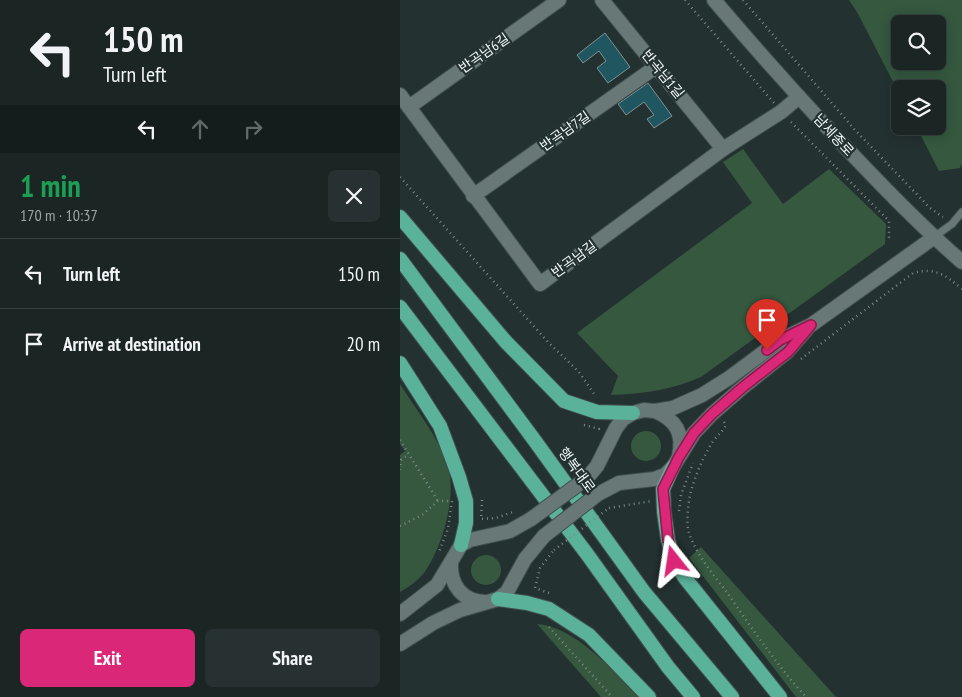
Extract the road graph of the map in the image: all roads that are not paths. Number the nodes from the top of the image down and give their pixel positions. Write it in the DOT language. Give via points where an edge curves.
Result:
graph roads {
  1 [pos="559,0"];
  2 [pos="602,0"];
  3 [pos="714,0"];
  4 [pos="657,66"];
  5 [pos="400,95"];
  6 [pos="799,97"];
  7 [pos="408,107"];
  8 [pos="724,149"];
  9 [pos="473,196"];
  10 [pos="962,212"];
  11 [pos="400,218"];
  12 [pos="934,238"];
  13 [pos="400,259"];
  14 [pos="962,262"];
  15 [pos="400,307"];
  16 [pos="811,325"];
  17 [pos="400,362"];
  18 [pos="655,411"];
  19 [pos="632,413"];
  20 [pos="676,462"];
  21 [pos="461,546"];
  22 [pos="451,563"];
  23 [pos="493,600"];
  24 [pos="403,611"];
  25 [pos="400,644"];
  26 [pos="649,697"];
  27 [pos="694,697"];
  28 [pos="732,697"];
  29 [pos="780,697"];
  1 -- 7 [label="street, 반곡남6길"];
  2 -- 4 [label="street, 반곡남1길"];
  3 -- 6 [label="street, 남세종로"];
  4 -- 8 [label="street, 반곡남1길"];
  4 -- 9 [label="street, 반곡남7길"];
  5 -- 7 [label="street, 반곡남길"];
  6 -- 8 [label="street, 반곡남길"];
  6 -- 12 [label="street, 남세종로"];
  7 -- 9 [label="street, 반곡남길"];
  8 -- 9 [label="street, 반곡남길" via="540,284"];
  10 -- 12 [label="lane"];
  11 -- 19 [label="highway" via="506,342 564,401 597,412"];
  12 -- 14 [label="street, 남세종로"];
  12 -- 16 [label="street"];
  13 -- 28 [label="highway, 행복대로" via="644,592"];
  15 -- 27 [label="highway" via="587,554 668,667"];
  16 -- 18 [label="street" via="780,340 702,395 673,408"];
  16 -- 20 [label="street" via="788,352 712,414 694,433"];
  17 -- 21 [label="highway" via="440,426 459,477 466,501"];
  18 -- 19 [label="street"];
  18 -- 20 [label="street" via="666,416 680,434 681,446"];
  19 -- 21 [label="street, bridge" via="616,428 597,466 586,478 510,531 470,540"];
  20 -- 23 [label="street, bridge" via="665,475 619,483 598,494 544,536 525,560 507,592"];
  20 -- 29 [label="highway" via="663,489 668,540 674,561"];
  21 -- 22 [label="street"];
  22 -- 23 [label="street" via="452,578 459,592 476,602"];
  22 -- 24 [label="street" via="437,585"];
  23 -- 25 [label="street" via="460,610"];
  23 -- 26 [label="highway" via="549,609 589,635"];
}
